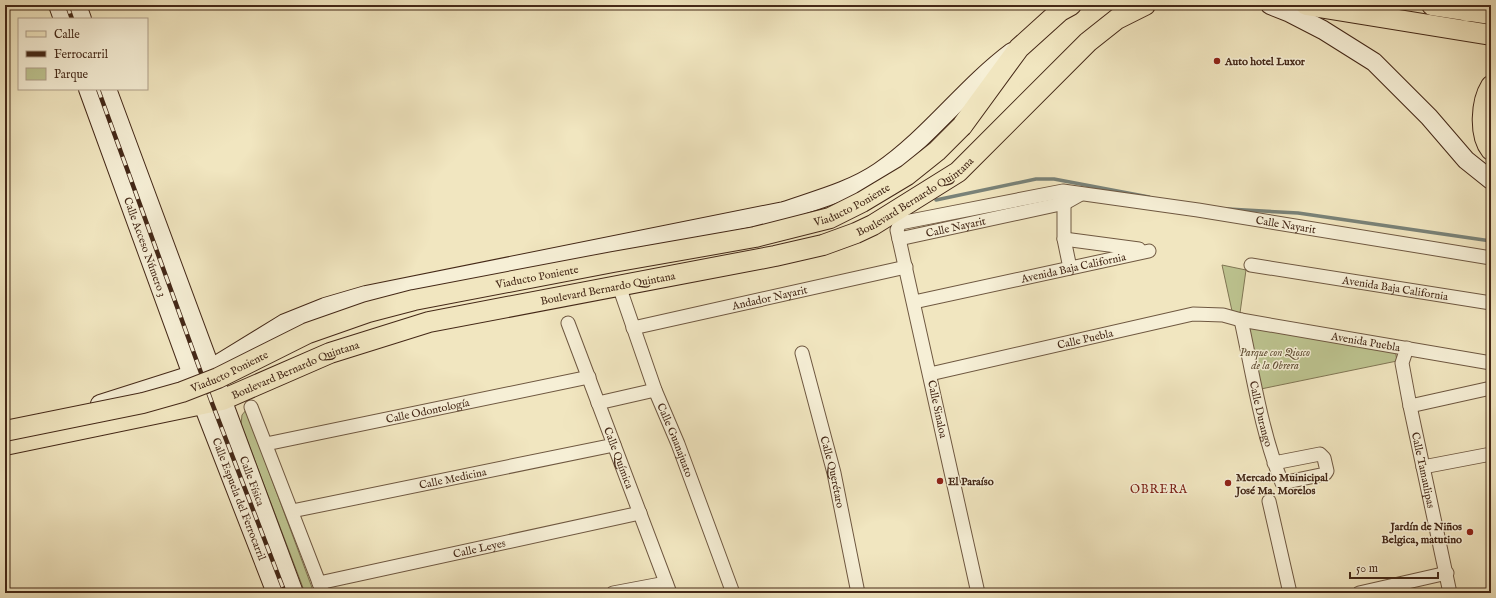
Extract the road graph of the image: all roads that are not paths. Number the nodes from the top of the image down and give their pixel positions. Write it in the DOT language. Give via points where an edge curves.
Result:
graph roads {
  1 [pos="58,5"];
  2 [pos="77,5"];
  3 [pos="1071,5"];
  4 [pos="1145,5"];
  5 [pos="1270,5"];
  6 [pos="1306,5"];
  7 [pos="1432,5"];
  8 [pos="1463,8"];
  9 [pos="1491,14"];
  10 [pos="63,18"];
  11 [pos="82,18"];
  12 [pos="1491,36"];
  13 [pos="1019,48"];
  14 [pos="1491,86"];
  15 [pos="88,90"];
  16 [pos="108,90"];
  17 [pos="1491,150"];
  18 [pos="1491,180"];
  19 [pos="1064,197"];
  20 [pos="898,225"];
  21 [pos="1064,239"];
  22 [pos="899,240"];
  23 [pos="1491,258"];
  24 [pos="1251,265"];
  25 [pos="906,267"];
  26 [pos="1070,268"];
  27 [pos="619,286"];
  28 [pos="914,302"];
  29 [pos="1491,303"];
  30 [pos="1241,320"];
  31 [pos="568,323"];
  32 [pos="633,328"];
  33 [pos="1407,348"];
  34 [pos="802,353"];
  35 [pos="1491,363"];
  36 [pos="210,369"];
  37 [pos="930,374"];
  38 [pos="193,375"];
  39 [pos="589,377"];
  40 [pos="1491,388"];
  41 [pos="655,390"];
  42 [pos="212,402"];
  43 [pos="598,403"];
  44 [pos="1410,406"];
  45 [pos="251,407"];
  46 [pos="5,424"];
  47 [pos="5,431"];
  48 [pos="266,444"];
  49 [pos="5,445"];
  50 [pos="614,445"];
  51 [pos="1491,454"];
  52 [pos="1274,463"];
  53 [pos="1423,467"];
  54 [pos="1269,501"];
  55 [pos="292,511"];
  56 [pos="640,513"];
  57 [pos="1447,573"];
  58 [pos="321,588"];
  59 [pos="668,588"];
  60 [pos="276,593"];
  61 [pos="294,593"];
  62 [pos="613,593"];
  63 [pos="733,593"];
  64 [pos="858,593"];
  65 [pos="978,593"];
  66 [pos="1290,593"];
  67 [pos="1359,593"];
  68 [pos="1450,593"];
  1 -- 10 [label="street"];
  2 -- 11 [label="street"];
  3 -- 13 [label="main road" via="1060,11"];
  4 -- 27 [label="main road, Boulevard Bernardo Quintana" via="1117,19 1088,42 958,172 873,225 823,245"];
  5 -- 18 [label="street" via="1290,12 1323,30 1374,62 1429,117 1466,160"];
  6 -- 12 [label="main road"];
  7 -- 8 [label="main road"];
  8 -- 9 [label="main road"];
  13 -- 36 [label="street" via="991,68 936,124 879,172 840,192 784,211 366,295 325,307 285,323"];
  13 -- 47 [label="main road, Viaducto Poniente, bridge" via="962,126 937,151 907,175 830,218 800,228 755,237 414,300 368,312 308,333 218,378 182,392 143,403"];
  14 -- 17 [label="main road" via="1486,94 1482,118 1487,145"];
  15 -- 38 [label="street, Calle Acceso Número 3"];
  16 -- 36 [label="street, Calle Acceso Número 3"];
  19 -- 20 [label="street, Calle Nayarit" via="902,222"];
  19 -- 21 [label="street"];
  19 -- 22 [label="street, Calle Nayarit"];
  19 -- 23 [label="street, Calle Nayarit" via="1080,194 1198,210"];
  20 -- 22 [label="street, Calle Sinaloa"];
  21 -- 26 [label="street"];
  21 -- 26 [label="street, Avenida Baja California" via="1149,251"];
  22 -- 25 [label="street, Calle Sinaloa"];
  24 -- 29 [label="street, Avenida Baja California"];
  25 -- 28 [label="street, Calle Sinaloa"];
  25 -- 32 [label="street, Andador Nayarit"];
  26 -- 28 [label="street, Avenida Baja California"];
  27 -- 32 [label="street, Calle Guanajuato"];
  27 -- 42 [label="main road, Boulevard Bernardo Quintana" via="429,322 330,353"];
  28 -- 37 [label="street, Calle Sinaloa"];
  30 -- 33 [label="street, Avenida Puebla"];
  30 -- 37 [label="street, Calle Puebla" via="1223,315 1193,314"];
  30 -- 52 [label="street, Calle Durango"];
  31 -- 39 [label="street, Calle Química"];
  32 -- 41 [label="street, Calle Guanajuato"];
  33 -- 35 [label="street, Avenida Puebla"];
  33 -- 44 [label="street, Calle Tamaulipas" via="1402,363"];
  34 -- 64 [label="street, Calle Querétaro" via="834,473"];
  36 -- 38 [label="street"];
  36 -- 42 [label="street, Calle Física"];
  37 -- 65 [label="street, Calle Sinaloa"];
  38 -- 42 [label="street, Calle Acceso Número 3"];
  38 -- 46 [label="street" via="98,405"];
  39 -- 43 [label="street, Calle Química"];
  39 -- 48 [label="street, Calle Odontología"];
  40 -- 44 [label="street"];
  41 -- 43 [label="street"];
  41 -- 63 [label="street, Calle Guanajuato" via="678,444"];
  42 -- 49 [label="main road, Boulevard Bernardo Quintana"];
  42 -- 60 [label="street, Calle Espuela del Ferrocarril"];
  42 -- 61 [label="street, Calle Física"];
  43 -- 50 [label="street, Calle Química"];
  44 -- 53 [label="street, Calle Tamaulipas"];
  45 -- 48 [label="street"];
  48 -- 55 [label="street"];
  50 -- 55 [label="street, Calle Medicina"];
  50 -- 56 [label="street, Calle Química"];
  51 -- 53 [label="street"];
  52 -- 52 [label="street, Calle Durango" via="1283,483 1325,474 1327,470 1324,458 1318,454"];
  53 -- 57 [label="street, Calle Tamaulipas"];
  54 -- 66 [label="street"];
  55 -- 58 [label="street"];
  56 -- 58 [label="street, Calle Leyes"];
  56 -- 59 [label="street, Calle Química"];
  57 -- 67 [label="street"];
  57 -- 68 [label="street, Calle Tamaulipas"];
  59 -- 62 [label="street"];
}
